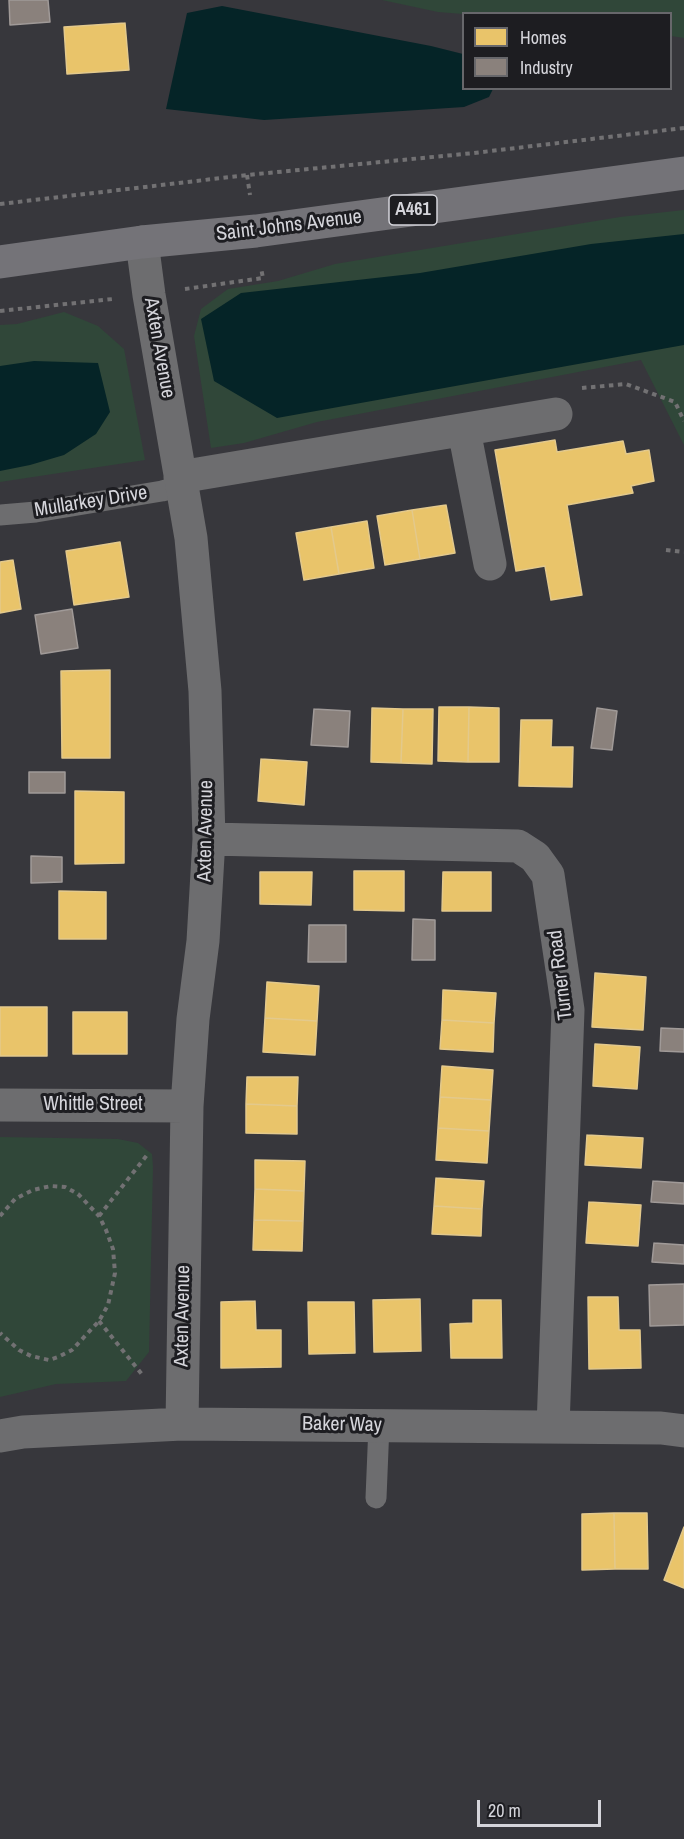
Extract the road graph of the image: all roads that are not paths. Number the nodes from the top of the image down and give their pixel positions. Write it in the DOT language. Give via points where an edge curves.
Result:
graph roads {
  1 [pos="684,173"];
  2 [pos="142,242"];
  3 [pos="0,262"];
  4 [pos="556,414"];
  5 [pos="464,430"];
  6 [pos="181,481"];
  7 [pos="0,515"];
  8 [pos="490,564"];
  9 [pos="209,839"];
  10 [pos="0,1104"];
  11 [pos="187,1106"];
  12 [pos="182,1424"];
  13 [pos="379,1425"];
  14 [pos="553,1427"];
  15 [pos="684,1431"];
  16 [pos="0,1436"];
  17 [pos="376,1498"];
  1 -- 2 [label="highway, Saint Johns Avenue / A461" via="256,231"];
  2 -- 3 [label="highway, Saint Johns Avenue / A461"];
  2 -- 6 [label="street, Axten Avenue"];
  4 -- 5 [label="street"];
  5 -- 6 [label="street"];
  5 -- 8 [label="street"];
  6 -- 7 [label="lane, Mullarkey Drive" via="162,491"];
  6 -- 9 [label="street, Axten Avenue" via="191,538 205,691"];
  9 -- 11 [label="street, Axten Avenue"];
  9 -- 14 [label="street, Turner Road" via="518,846 535,857 548,875 568,1010"];
  10 -- 11 [label="street, Whittle Street"];
  11 -- 12 [label="street, Axten Avenue"];
  12 -- 13 [label="street, Baker Way"];
  12 -- 16 [label="street, Baker Way"];
  13 -- 14 [label="street, Baker Way"];
  13 -- 17 [label="lane"];
  14 -- 15 [label="street, Baker Way"];
}
